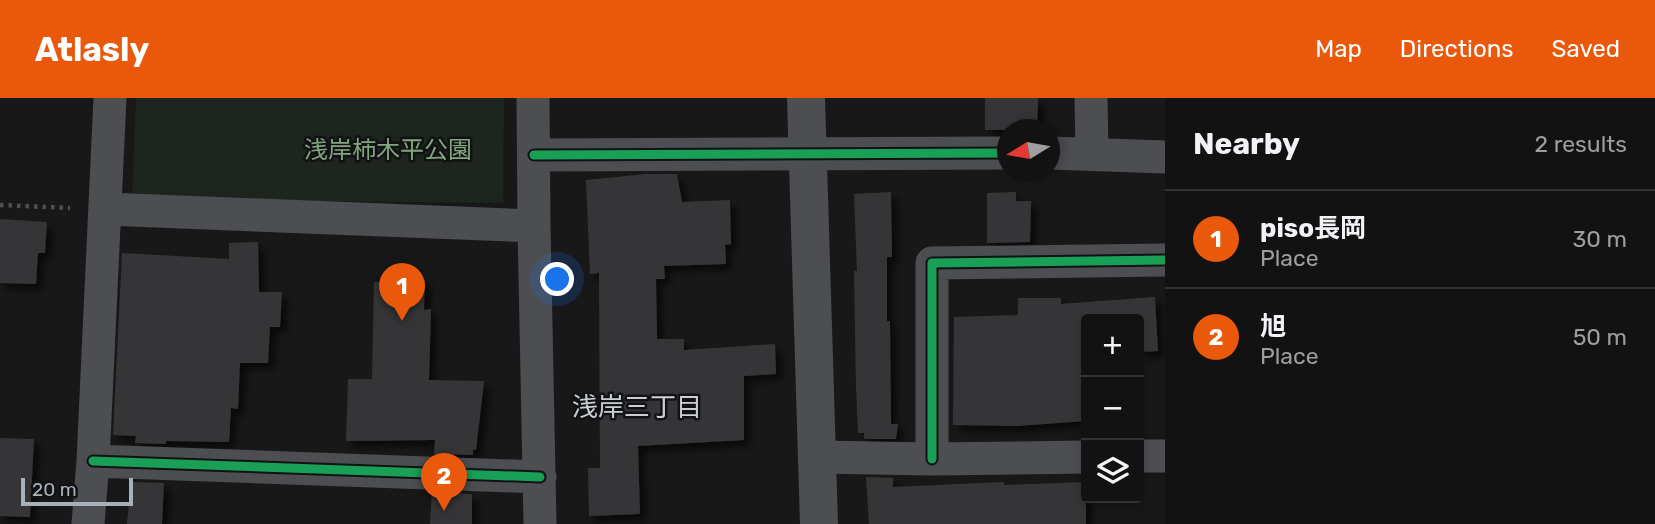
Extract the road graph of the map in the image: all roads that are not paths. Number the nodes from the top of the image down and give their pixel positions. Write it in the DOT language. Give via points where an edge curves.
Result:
graph roads {
  1 [pos="110,98"];
  2 [pos="533,98"];
  3 [pos="806,98"];
  4 [pos="1091,98"];
  5 [pos="1060,152"];
  6 [pos="1092,152"];
  7 [pos="807,153"];
  8 [pos="997,153"];
  9 [pos="534,155"];
  10 [pos="1165,157"];
  11 [pos="106,209"];
  12 [pos="534,226"];
  13 [pos="1165,260"];
  14 [pos="1144,456"];
  15 [pos="1165,456"];
  16 [pos="818,457"];
  17 [pos="1081,457"];
  18 [pos="932,459"];
  19 [pos="93,461"];
  20 [pos="540,477"];
  21 [pos="88,524"];
  22 [pos="540,524"];
  23 [pos="819,524"];
  1 -- 11 [label="street"];
  2 -- 9 [label="street"];
  3 -- 7 [label="street"];
  4 -- 6 [label="street"];
  5 -- 6 [label="street"];
  6 -- 10 [label="street"];
  7 -- 8 [label="street"];
  7 -- 9 [label="street"];
  7 -- 16 [label="street"];
  9 -- 12 [label="street"];
  11 -- 12 [label="street"];
  11 -- 19 [label="street"];
  12 -- 20 [label="street"];
  13 -- 18 [label="street" via="932,262"];
  14 -- 15 [label="street"];
  16 -- 18 [label="street"];
  16 -- 23 [label="street"];
  17 -- 18 [label="street"];
  19 -- 20 [label="street"];
  19 -- 21 [label="street"];
  20 -- 22 [label="street"];
}
